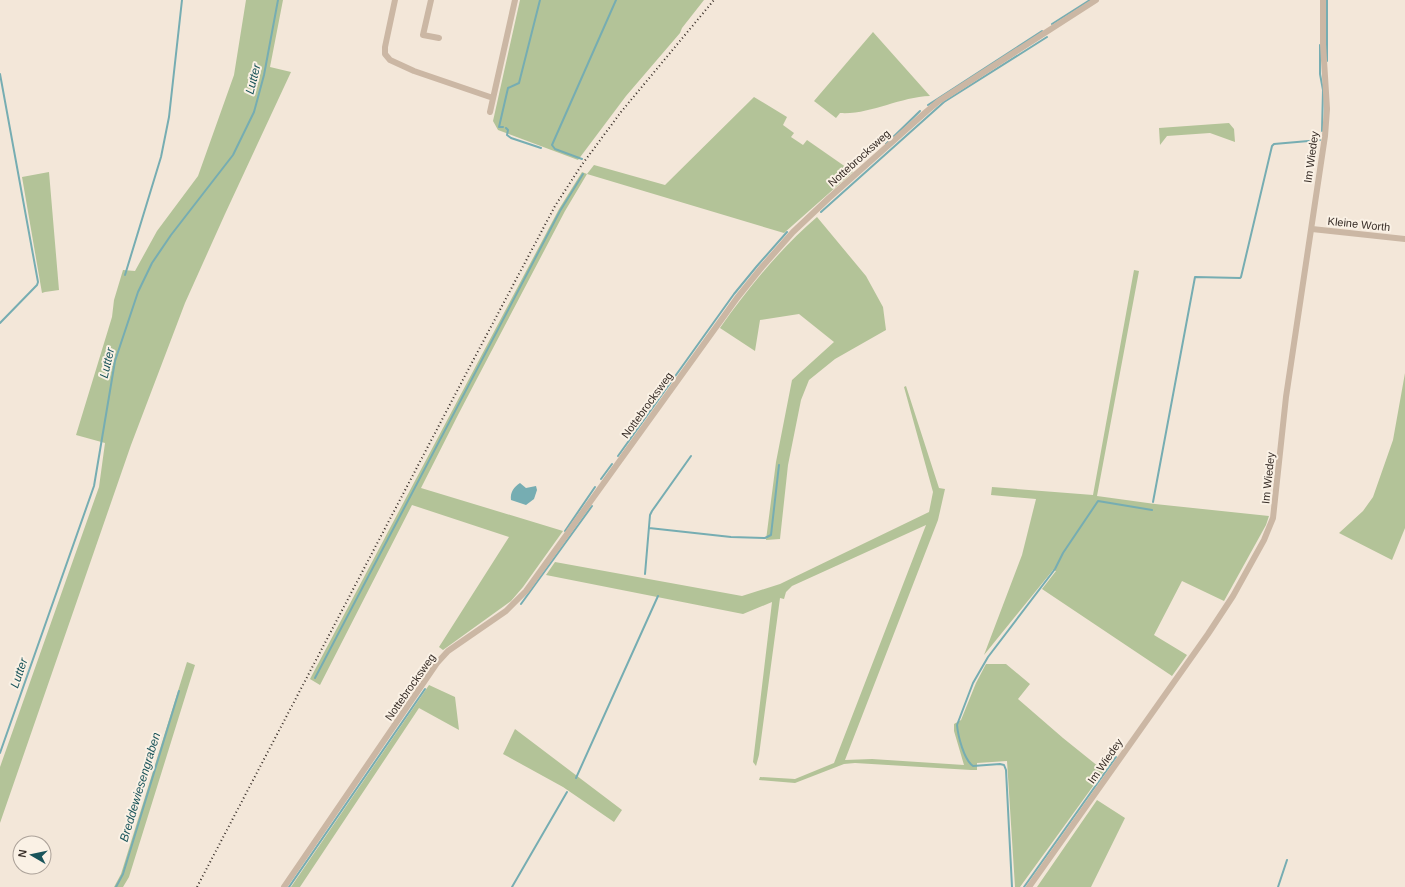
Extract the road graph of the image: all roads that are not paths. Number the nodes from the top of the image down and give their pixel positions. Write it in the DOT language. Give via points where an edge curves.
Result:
graph roads {
  1 [pos="394,0"];
  2 [pos="431,0"];
  3 [pos="515,0"];
  4 [pos="1096,0"];
  5 [pos="1323,0"];
  6 [pos="439,38"];
  7 [pos="493,98"];
  8 [pos="490,112"];
  9 [pos="1312,229"];
  10 [pos="1405,239"];
  11 [pos="284,887"];
  12 [pos="1029,887"];
  1 -- 7 [label="street" via="385,47 385,54 390,60 414,71"];
  2 -- 6 [label="street" via="423,35"];
  3 -- 7 [label="street"];
  4 -- 11 [label="street, Nottebrocksweg" via="939,102 793,232 762,267 700,347 526,591 506,610 448,651 437,663"];
  5 -- 9 [label="street, Im Wiedey" via="1327,108"];
  7 -- 8 [label="street"];
  9 -- 10 [label="street, Kleine Worth"];
  9 -- 12 [label="street, Im Wiedey" via="1286,397 1273,518 1264,540 1233,596 1208,634"];
}
